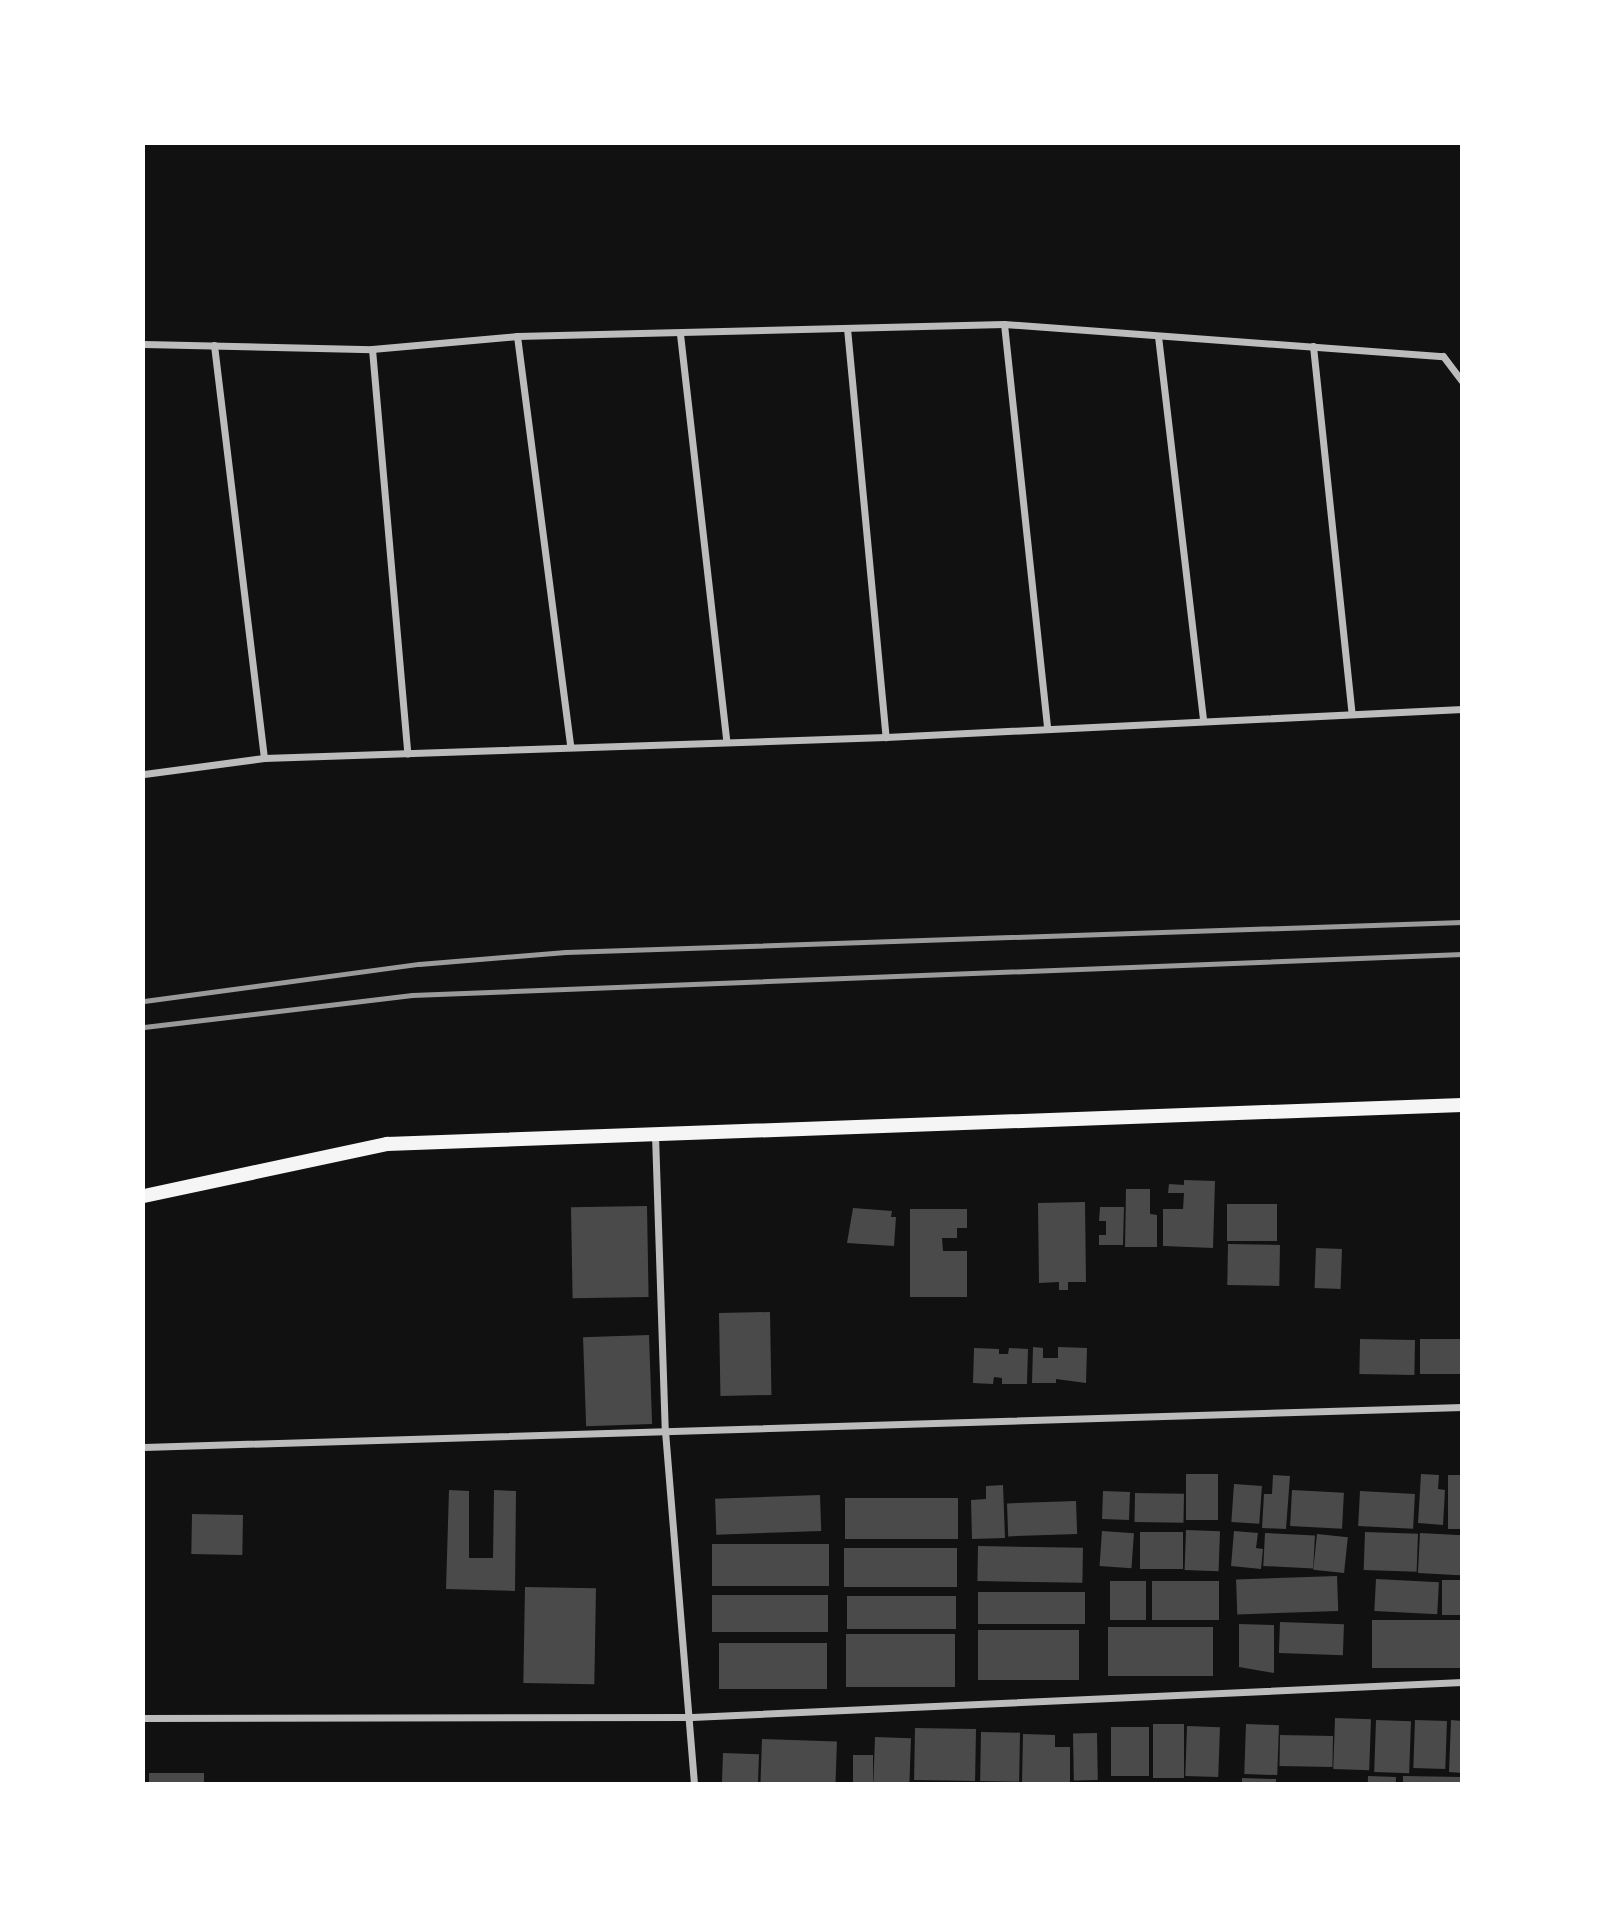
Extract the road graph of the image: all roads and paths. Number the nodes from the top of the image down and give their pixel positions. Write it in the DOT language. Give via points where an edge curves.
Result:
graph roads {
  1 [pos="1004,324"];
  2 [pos="847,328"];
  3 [pos="680,334"];
  4 [pos="517,336"];
  5 [pos="1158,336"];
  6 [pos="144,344"];
  7 [pos="214,345"];
  8 [pos="1312,346"];
  9 [pos="372,349"];
  10 [pos="1461,381"];
  11 [pos="1461,709"];
  12 [pos="1352,714"];
  13 [pos="1203,719"];
  14 [pos="1047,727"];
  15 [pos="886,737"];
  16 [pos="726,739"];
  17 [pos="570,746"];
  18 [pos="407,753"];
  19 [pos="264,758"];
  20 [pos="144,774"];
  21 [pos="1461,1105"];
  22 [pos="655,1133"];
  23 [pos="144,1196"];
  24 [pos="1461,1407"];
  25 [pos="665,1431"];
  26 [pos="144,1447"];
  27 [pos="1461,1682"];
  28 [pos="692,1717"];
  29 [pos="144,1718"];
  30 [pos="694,1783"];
  1 -- 2 [label="street"];
  1 -- 5 [label="street"];
  1 -- 14 [label="street"];
  2 -- 3 [label="street"];
  2 -- 15 [label="street"];
  3 -- 4 [label="street"];
  3 -- 16 [label="street"];
  4 -- 9 [label="street"];
  4 -- 17 [label="street"];
  5 -- 8 [label="street"];
  5 -- 13 [label="street"];
  6 -- 7 [label="street"];
  7 -- 9 [label="street"];
  7 -- 19 [label="street"];
  8 -- 10 [label="street" via="1443,356"];
  8 -- 12 [label="street"];
  9 -- 18 [label="street"];
  11 -- 12 [label="street"];
  12 -- 13 [label="street"];
  13 -- 14 [label="street"];
  14 -- 15 [label="street"];
  15 -- 16 [label="street"];
  16 -- 17 [label="street"];
  17 -- 18 [label="street"];
  18 -- 19 [label="street"];
  19 -- 20 [label="street"];
  21 -- 22 [label="main road"];
  22 -- 23 [label="main road" via="387,1144"];
  22 -- 25 [label="street"];
  24 -- 25 [label="street"];
  25 -- 26 [label="street"];
  25 -- 28 [label="street"];
  27 -- 28 [label="street"];
  28 -- 29 [label="street"];
  28 -- 30 [label="street"];
}
